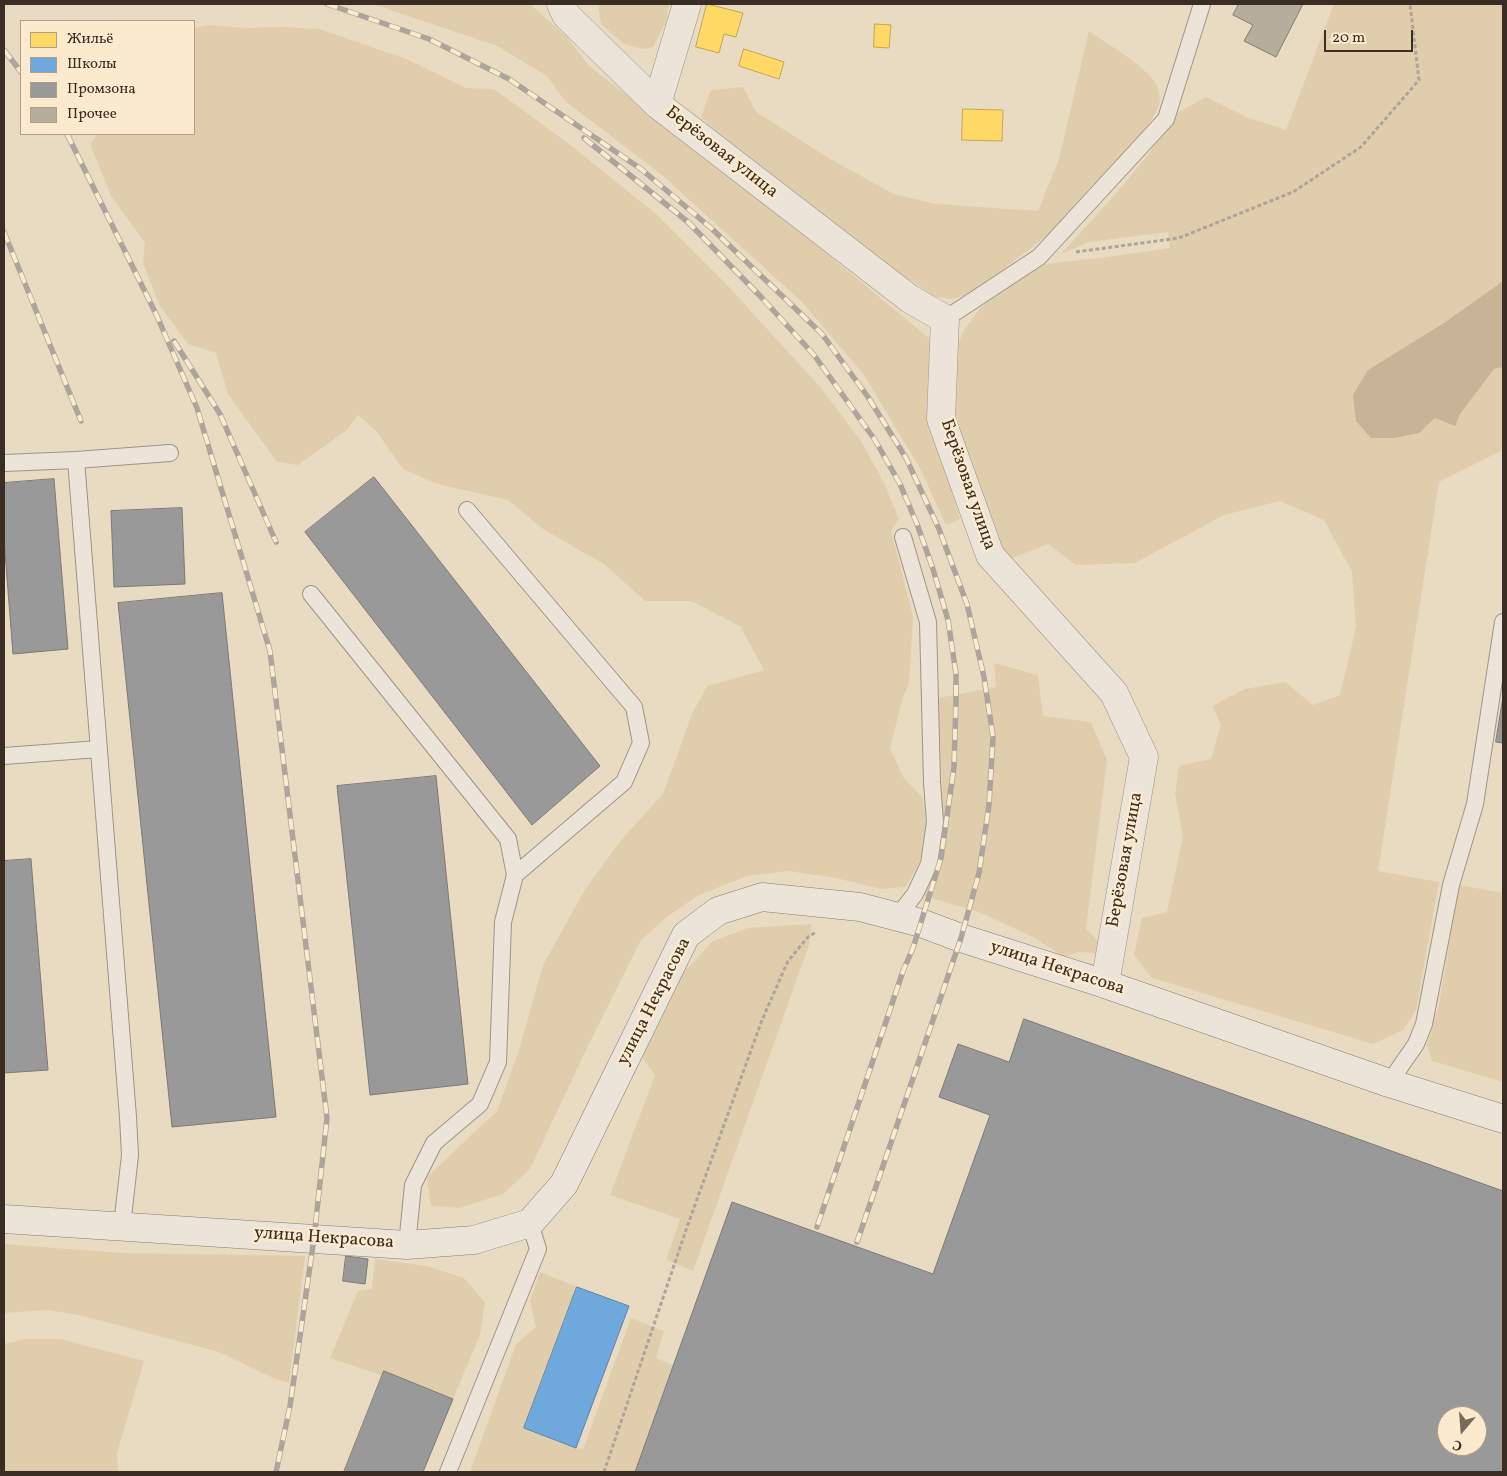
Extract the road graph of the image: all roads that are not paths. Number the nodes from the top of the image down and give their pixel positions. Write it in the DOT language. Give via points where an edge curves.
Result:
graph roads {
  1 [pos="561,4"];
  2 [pos="686,4"];
  3 [pos="1202,4"];
  4 [pos="657,104"];
  5 [pos="945,319"];
  6 [pos="170,453"];
  7 [pos="76,460"];
  8 [pos="4,463"];
  9 [pos="467,510"];
  10 [pos="903,537"];
  11 [pos="312,594"];
  12 [pos="1503,622"];
  13 [pos="99,749"];
  14 [pos="4,750"];
  15 [pos="4,756"];
  16 [pos="515,875"];
  17 [pos="897,917"];
  18 [pos="1105,984"];
  19 [pos="1389,1083"];
  20 [pos="1503,1119"];
  21 [pos="4,1219"];
  22 [pos="530,1223"];
  23 [pos="122,1226"];
  24 [pos="407,1245"];
  25 [pos="448,1472"];
  1 -- 4 [label="main road, Берёзовая улица" via="566,15"];
  2 -- 4 [label="main road, Берёзовая улица"];
  3 -- 5 [label="lane" via="1166,119 1039,257"];
  4 -- 5 [label="main road, Берёзовая улица" via="910,299"];
  5 -- 18 [label="main road, Берёзовая улица" via="941,419 990,555 1114,693 1144,757"];
  6 -- 7 [label="lane"];
  7 -- 8 [label="lane"];
  7 -- 13 [label="lane"];
  9 -- 16 [label="lane" via="634,707 641,743 624,782"];
  10 -- 17 [label="lane" via="928,622 936,822 929,864 915,894"];
  11 -- 16 [label="lane" via="508,839"];
  12 -- 19 [label="lane" via="1475,804 1452,885 1424,1024 1416,1044"];
  13 -- 15 [label="lane"];
  13 -- 23 [label="lane" via="130,1155"];
  14 -- 15 [label="lane"];
  16 -- 24 [label="lane" via="503,922 498,1062 480,1104 434,1143 413,1185"];
  17 -- 18 [label="main road, улица Некрасова"];
  17 -- 22 [label="main road, улица Некрасова" via="860,907 762,897 718,911 686,935 564,1184"];
  18 -- 19 [label="main road, улица Некрасова"];
  19 -- 20 [label="main road, улица Некрасова"];
  21 -- 23 [label="main road, улица Некрасова"];
  22 -- 24 [label="main road, улица Некрасова" via="474,1240"];
  22 -- 25 [label="lane" via="538,1249"];
  23 -- 24 [label="main road, улица Некрасова"];
}
